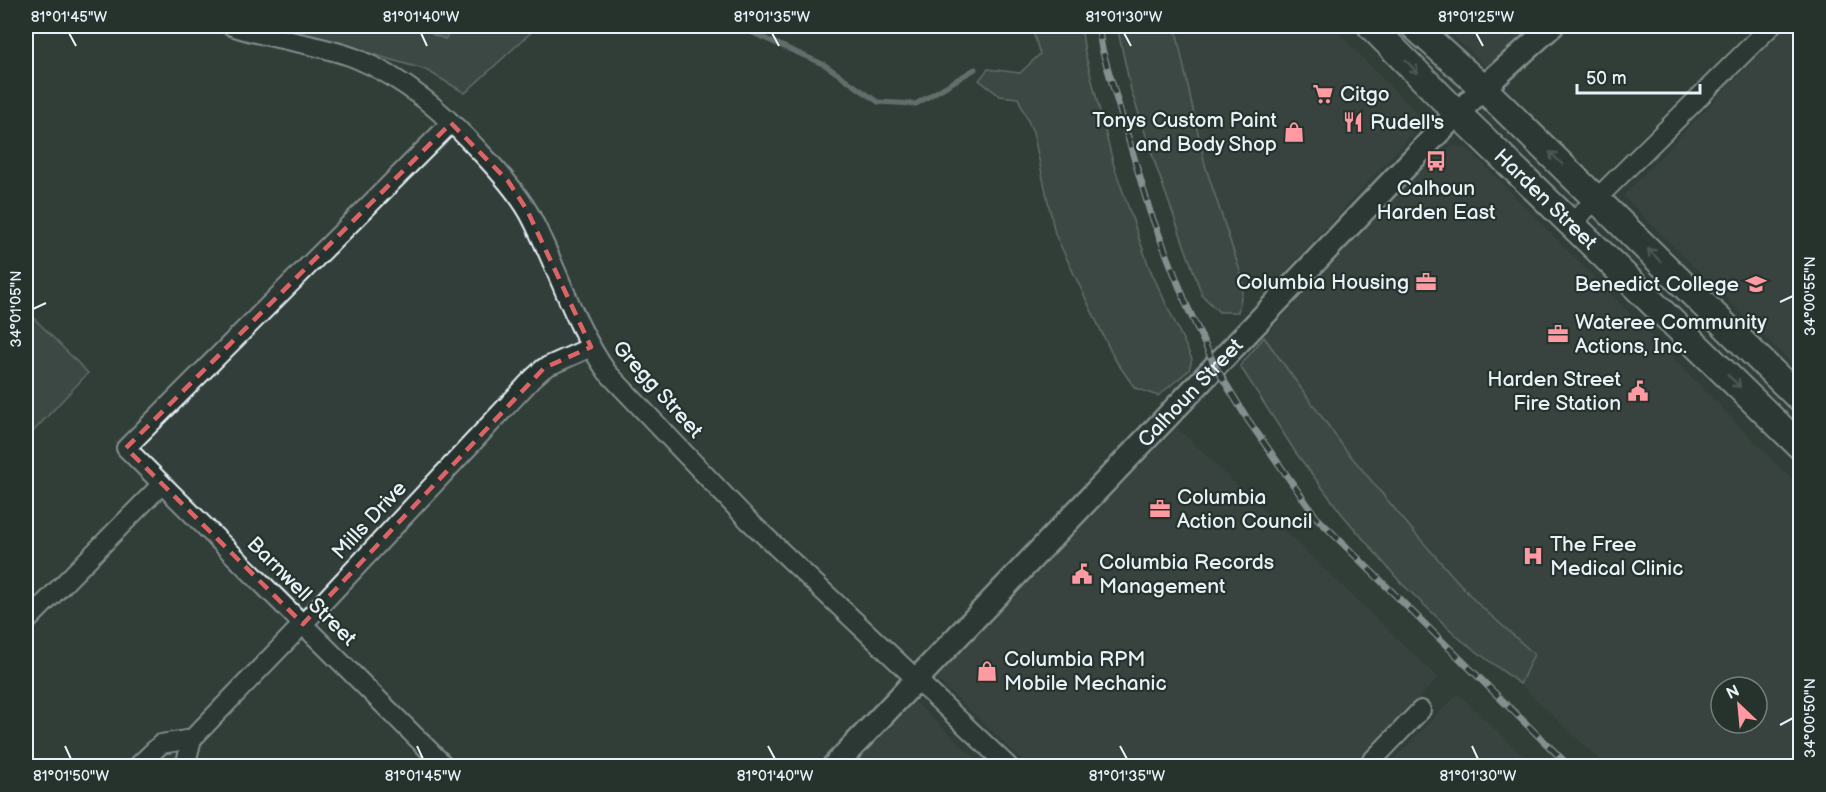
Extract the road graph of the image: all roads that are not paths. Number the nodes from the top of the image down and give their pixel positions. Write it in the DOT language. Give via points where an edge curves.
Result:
graph roads {
  1 [pos="232,26"];
  2 [pos="1371,26"];
  3 [pos="1414,26"];
  4 [pos="1552,26"];
  5 [pos="1771,26"];
  6 [pos="1483,88"];
  7 [pos="1457,113"];
  8 [pos="451,123"];
  9 [pos="1598,199"];
  10 [pos="1571,224"];
  11 [pos="591,347"];
  12 [pos="1800,399"];
  13 [pos="1800,446"];
  14 [pos="162,484"];
  15 [pos="26,622"];
  16 [pos="303,624"];
  17 [pos="916,681"];
  18 [pos="1421,710"];
  19 [pos="192,740"];
  20 [pos="138,766"];
  21 [pos="185,766"];
  22 [pos="445,766"];
  23 [pos="834,766"];
  24 [pos="1008,766"];
  25 [pos="1367,766"];
  1 -- 8 [label="street, Gregg Street" via="354,58 408,87"];
  2 -- 7 [label="main road, Harden Street, one-way"];
  3 -- 6 [label="main road, Harden Street"];
  4 -- 6 [label="street, Calhoun Street"];
  5 -- 9 [label="street"];
  6 -- 7 [label="street, Calhoun Street"];
  9 -- 6 [label="main road, Harden Street, one-way"];
  7 -- 10 [label="main road, Harden Street"];
  7 -- 17 [label="street, Calhoun Street"];
  8 -- 11 [label="street, Gregg Street" via="508,182 527,210"];
  8 -- 14 [label="street, Barnwell Street" via="126,448"];
  9 -- 10 [label="street"];
  12 -- 9 [label="main road, Harden Street, one-way"];
  10 -- 13 [label="main road, Harden Street, one-way"];
  11 -- 16 [label="street, Mills Drive" via="544,368 532,378"];
  11 -- 17 [label="street, Gregg Street" via="607,372 748,520"];
  14 -- 15 [label="street"];
  14 -- 16 [label="street, Barnwell Street"];
  16 -- 19 [label="street, Mills Drive"];
  16 -- 22 [label="street, Barnwell Street"];
  17 -- 23 [label="street, Calhoun Street"];
  17 -- 24 [label="street, Gregg Street"];
  18 -- 25 [label="street"];
  19 -- 20 [label="street" via="161,744"];
  19 -- 21 [label="street, Mills Drive"];
}
